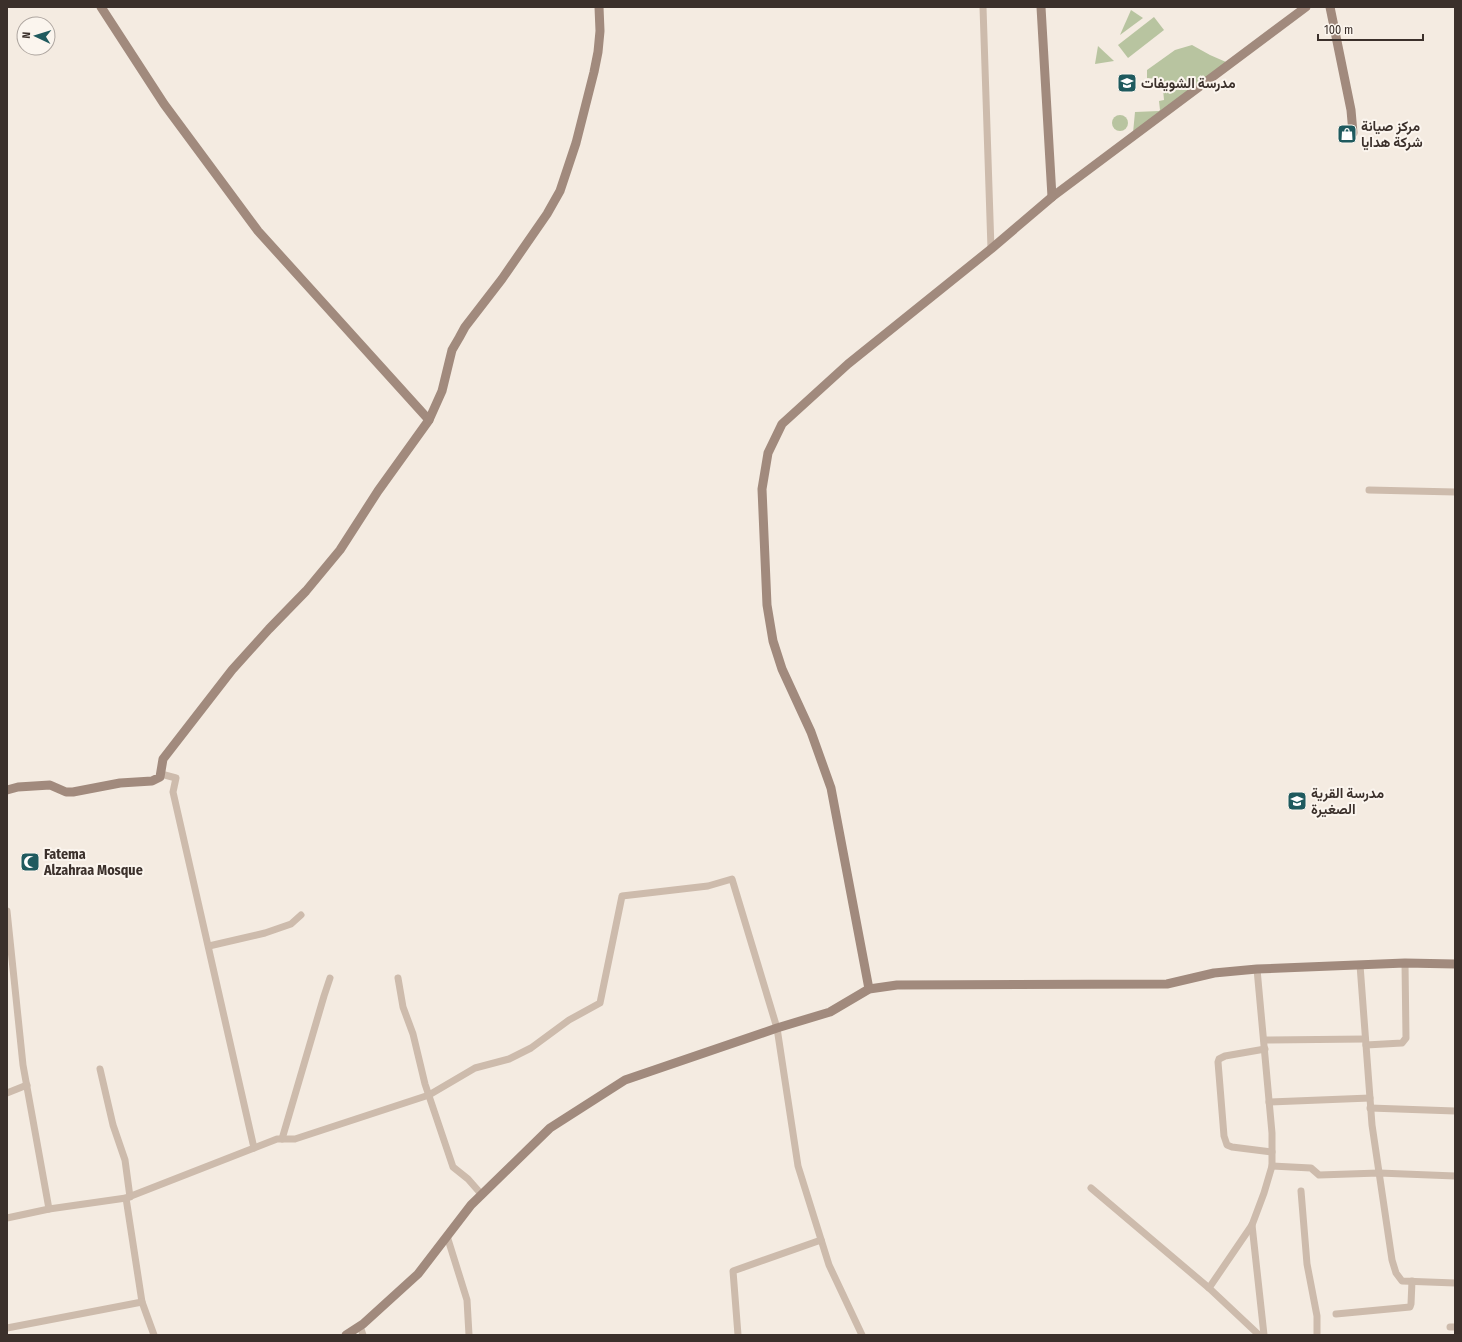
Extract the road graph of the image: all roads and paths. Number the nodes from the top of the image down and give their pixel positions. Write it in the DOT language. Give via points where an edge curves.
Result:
graph roads {
  1 [pos="101,7"];
  2 [pos="599,7"];
  3 [pos="984,7"];
  4 [pos="1041,7"];
  5 [pos="1306,7"];
  6 [pos="1330,7"];
  7 [pos="1354,133"];
  8 [pos="1052,198"];
  9 [pos="991,249"];
  10 [pos="429,420"];
  11 [pos="1369,490"];
  12 [pos="1455,492"];
  13 [pos="161,774"];
  14 [pos="7,790"];
  15 [pos="7,911"];
  16 [pos="301,915"];
  17 [pos="209,946"];
  18 [pos="1405,963"];
  19 [pos="1455,964"];
  20 [pos="1360,965"];
  21 [pos="1257,969"];
  22 [pos="330,978"];
  23 [pos="398,978"];
  24 [pos="869,989"];
  25 [pos="777,1028"];
  26 [pos="1264,1040"];
  27 [pos="1366,1042"];
  28 [pos="1265,1049"];
  29 [pos="100,1069"];
  30 [pos="27,1085"];
  31 [pos="7,1093"];
  32 [pos="429,1094"];
  33 [pos="1370,1098"];
  34 [pos="1269,1102"];
  35 [pos="1370,1108"];
  36 [pos="1455,1111"];
  37 [pos="282,1139"];
  38 [pos="254,1148"];
  39 [pos="1272,1152"];
  40 [pos="1272,1166"];
  41 [pos="1379,1173"];
  42 [pos="1455,1176"];
  43 [pos="1091,1188"];
  44 [pos="1301,1191"];
  45 [pos="482,1195"];
  46 [pos="128,1198"];
  47 [pos="49,1209"];
  48 [pos="7,1218"];
  49 [pos="1252,1225"];
  50 [pos="448,1236"];
  51 [pos="821,1240"];
  52 [pos="1412,1281"];
  53 [pos="1455,1283"];
  54 [pos="1209,1288"];
  55 [pos="142,1302"];
  56 [pos="1336,1314"];
  57 [pos="7,1328"];
  58 [pos="361,1330"];
  59 [pos="154,1335"];
  60 [pos="346,1335"];
  61 [pos="468,1335"];
  62 [pos="738,1335"];
  63 [pos="862,1335"];
  64 [pos="1259,1335"];
  65 [pos="1264,1335"];
  66 [pos="1317,1335"];
  1 -- 10 [label="street" via="164,104 258,231"];
  2 -- 10 [label="street" via="599,38 594,72 576,143 560,191 547,214 452,350 442,391"];
  3 -- 9 [label="street"];
  4 -- 8 [label="street"];
  5 -- 8 [label="street"];
  6 -- 7 [label="street"];
  8 -- 9 [label="street"];
  9 -- 24 [label="street" via="848,364 782,424 768,453 762,489 767,605 773,641 831,788"];
  10 -- 13 [label="street" via="340,550 306,591 232,670 193,719 163,759"];
  11 -- 12 [label="street"];
  13 -- 14 [label="street" via="155,780 120,783 73,792 66,792 50,785"];
  13 -- 17 [label="street" via="176,778 173,792"];
  15 -- 30 [label="street"];
  16 -- 17 [label="street" via="291,924 265,933"];
  17 -- 38 [label="street"];
  18 -- 19 [label="street"];
  18 -- 20 [label="street"];
  18 -- 27 [label="street" via="1406,1038 1402,1043"];
  20 -- 21 [label="street"];
  20 -- 27 [label="street"];
  21 -- 24 [label="street" via="1214,973 1167,984 897,985"];
  21 -- 26 [label="street"];
  22 -- 37 [label="street"];
  23 -- 32 [label="street" via="403,1007"];
  24 -- 25 [label="street" via="830,1012"];
  25 -- 32 [label="street" via="732,879 708,886 622,896 600,1003 569,1020 531,1048 508,1059 475,1068"];
  25 -- 45 [label="street" via="625,1080 550,1128"];
  25 -- 51 [label="street" via="798,1166"];
  26 -- 27 [label="street"];
  26 -- 28 [label="street"];
  27 -- 33 [label="street"];
  28 -- 34 [label="street"];
  28 -- 39 [label="street" via="1224,1056 1218,1062 1225,1142 1232,1147"];
  29 -- 46 [label="street" via="112,1125 125,1160"];
  30 -- 31 [label="street"];
  30 -- 47 [label="street"];
  32 -- 37 [label="street" via="295,1139"];
  32 -- 45 [label="street" via="453,1167"];
  33 -- 34 [label="street"];
  33 -- 35 [label="street"];
  34 -- 39 [label="street"];
  35 -- 36 [label="street"];
  35 -- 41 [label="street"];
  37 -- 38 [label="street"];
  38 -- 46 [label="street"];
  39 -- 40 [label="street"];
  40 -- 41 [label="street" via="1311,1168 1319,1175"];
  40 -- 49 [label="street"];
  41 -- 42 [label="street"];
  41 -- 52 [label="street" via="1392,1260 1402,1281"];
  43 -- 54 [label="street"];
  44 -- 66 [label="street" via="1307,1264 1317,1316"];
  45 -- 50 [label="street" via="471,1205"];
  46 -- 47 [label="street"];
  46 -- 55 [label="street"];
  47 -- 48 [label="street"];
  49 -- 54 [label="street"];
  49 -- 65 [label="street"];
  50 -- 58 [label="street" via="418,1274"];
  50 -- 61 [label="street" via="467,1300"];
  51 -- 62 [label="street" via="733,1271"];
  51 -- 63 [label="street" via="829,1265"];
  52 -- 53 [label="street"];
  52 -- 56 [label="street" via="1410,1307"];
  54 -- 64 [label="street"];
  55 -- 57 [label="street"];
  55 -- 59 [label="street"];
  58 -- 60 [label="street"];
}
